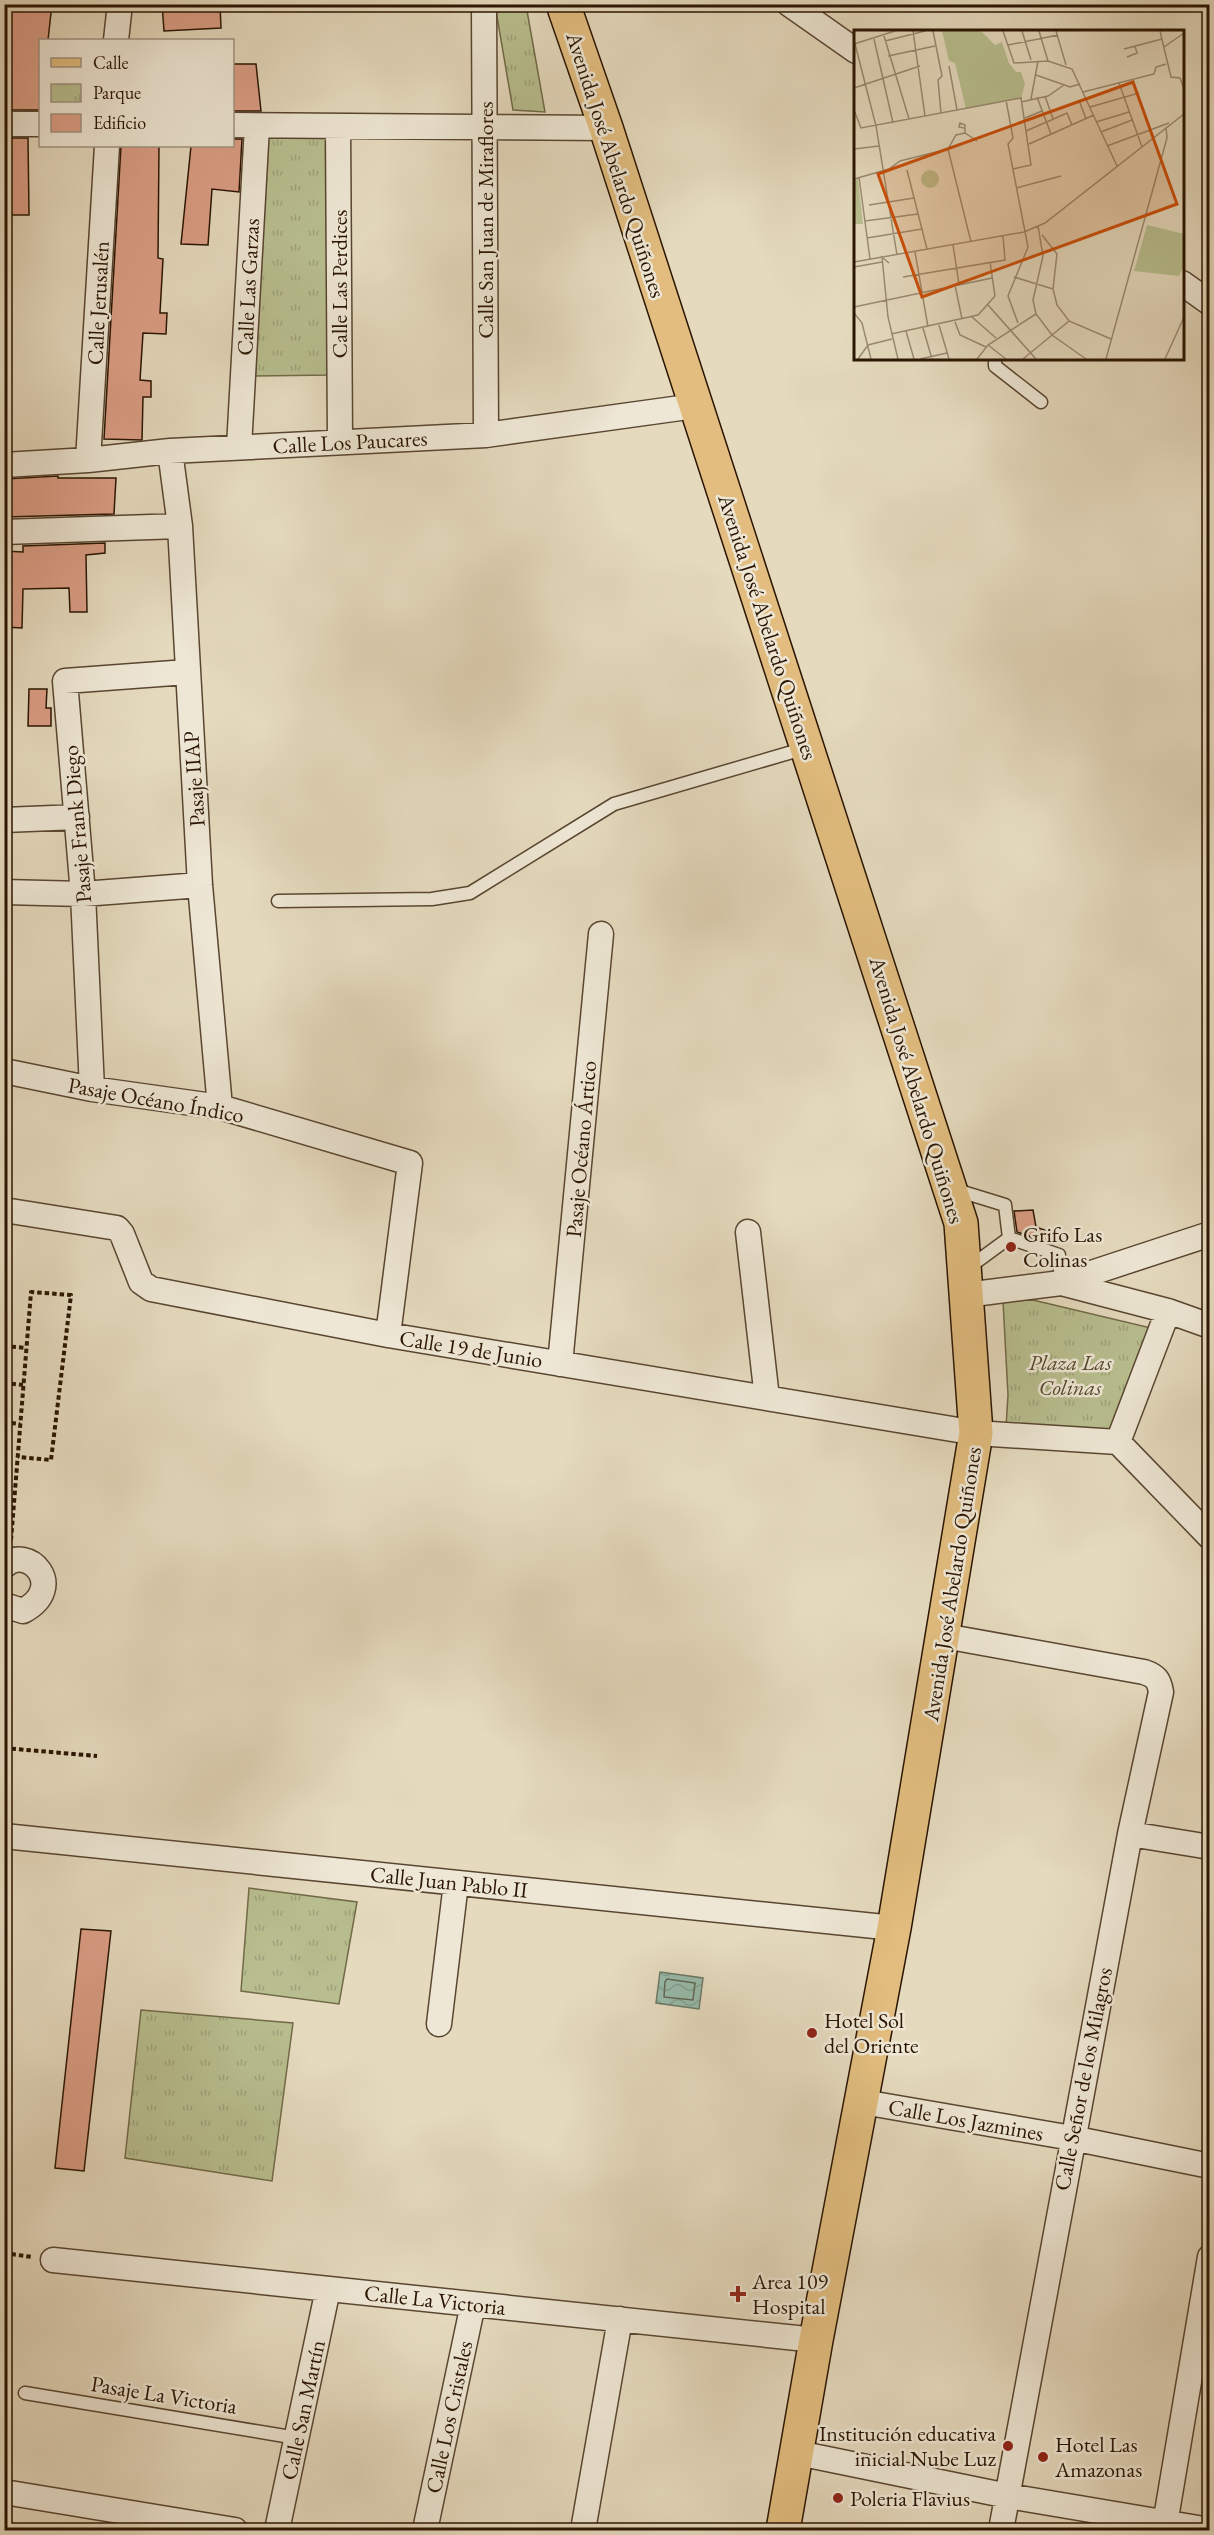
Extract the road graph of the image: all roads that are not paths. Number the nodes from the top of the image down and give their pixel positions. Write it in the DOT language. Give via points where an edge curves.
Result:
graph roads {
  1 [pos="120,4"];
  2 [pos="484,4"];
  3 [pos="563,4"];
  4 [pos="789,4"];
  5 [pos="116,39"];
  6 [pos="854,50"];
  7 [pos="4,124"];
  8 [pos="39,124"];
  9 [pos="234,126"];
  10 [pos="257,126"];
  11 [pos="338,126"];
  12 [pos="484,127"];
  13 [pos="606,128"];
  14 [pos="108,147"];
  15 [pos="1184,284"];
  16 [pos="1209,303"];
  17 [pos="995,360"];
  18 [pos="1041,402"];
  19 [pos="695,406"];
  20 [pos="486,435"];
  21 [pos="340,442"];
  22 [pos="238,447"];
  23 [pos="170,451"];
  24 [pos="88,460"];
  25 [pos="4,465"];
  26 [pos="180,526"];
  27 [pos="4,532"];
  28 [pos="187,672"];
  29 [pos="808,748"];
  30 [pos="77,817"];
  31 [pos="4,820"];
  32 [pos="200,885"];
  33 [pos="4,892"];
  34 [pos="83,894"];
  35 [pos="278,901"];
  36 [pos="601,934"];
  37 [pos="4,1071"];
  38 [pos="92,1089"];
  39 [pos="220,1107"];
  40 [pos="950,1188"];
  41 [pos="4,1210"];
  42 [pos="748,1232"];
  43 [pos="1209,1234"];
  44 [pos="1009,1238"];
  45 [pos="1061,1282"];
  46 [pos="965,1283"];
  47 [pos="1168,1311"];
  48 [pos="1209,1326"];
  49 [pos="388,1335"];
  50 [pos="560,1364"];
  51 [pos="767,1398"];
  52 [pos="976,1433"];
  53 [pos="1118,1442"];
  54 [pos="1209,1537"];
  55 [pos="7,1564"];
  56 [pos="4,1605"];
  57 [pos="944,1636"];
  58 [pos="1130,1834"];
  59 [pos="4,1836"];
  60 [pos="1209,1848"];
  61 [pos="456,1883"];
  62 [pos="894,1928"];
  63 [pos="439,2024"];
  64 [pos="863,2102"];
  65 [pos="1072,2138"];
  66 [pos="1209,2166"];
  67 [pos="1209,2257"];
  68 [pos="53,2260"];
  69 [pos="328,2289"];
  70 [pos="473,2304"];
  71 [pos="620,2319"];
  72 [pos="816,2340"];
  73 [pos="25,2393"];
  74 [pos="297,2438"];
  75 [pos="798,2453"];
  76 [pos="4,2492"];
  77 [pos="1008,2496"];
  78 [pos="1165,2527"];
  79 [pos="235,2530"];
  80 [pos="278,2530"];
  81 [pos="425,2530"];
  82 [pos="583,2530"];
  83 [pos="783,2530"];
  84 [pos="1001,2530"];
  85 [pos="1209,2530"];
  1 -- 5 [label="street"];
  2 -- 12 [label="street, Calle San Juan de Miraflores"];
  3 -- 13 [label="main road, Avenida José Abelardo Quiñones"];
  4 -- 6 [label="street"];
  7 -- 8 [label="street"];
  9 -- 10 [label="street"];
  10 -- 11 [label="street"];
  10 -- 22 [label="street, Calle Las Garzas"];
  11 -- 12 [label="street"];
  11 -- 21 [label="street, Calle Las Perdices"];
  12 -- 13 [label="street"];
  12 -- 20 [label="street, Calle San Juan de Miraflores"];
  13 -- 19 [label="main road, Avenida José Abelardo Quiñones"];
  14 -- 24 [label="street, Calle Jerusalén"];
  15 -- 16 [label="street"];
  17 -- 18 [label="lane" via="995,366"];
  19 -- 20 [label="street, Calle Los Paucares"];
  19 -- 29 [label="main road, Avenida José Abelardo Quiñones"];
  20 -- 21 [label="street, Calle Los Paucares"];
  21 -- 22 [label="street, Calle Los Paucares"];
  22 -- 23 [label="street, Calle Los Paucares"];
  23 -- 24 [label="street, Calle Los Paucares"];
  23 -- 26 [label="street, Pasaje IIAP"];
  24 -- 25 [label="street, Calle Los Paucares"];
  26 -- 27 [label="street"];
  26 -- 28 [label="street, Pasaje IIAP"];
  28 -- 30 [label="street, Pasaje Frank Diego" via="65,681"];
  28 -- 32 [label="street, Pasaje IIAP"];
  29 -- 35 [label="lane" via="614,804 470,893 432,899"];
  29 -- 40 [label="main road, Avenida José Abelardo Quiñones"];
  30 -- 31 [label="street"];
  30 -- 34 [label="street, Pasaje Frank Diego"];
  32 -- 34 [label="street"];
  32 -- 39 [label="street, Pasaje IIAP"];
  33 -- 34 [label="street"];
  34 -- 38 [label="street, Pasaje Frank Diego"];
  36 -- 50 [label="street, Pasaje Océano Ártico"];
  37 -- 38 [label="street, Pasaje Océano Índico"];
  38 -- 39 [label="street, Pasaje Océano Índico"];
  39 -- 49 [label="street, Pasaje Océano Índico" via="410,1163"];
  40 -- 44 [label="lane" via="1005,1205"];
  40 -- 46 [label="main road, Avenida José Abelardo Quiñones" via="961,1223"];
  41 -- 49 [label="street, Calle 19 de Junio" via="117,1228 141,1282 151,1289"];
  42 -- 51 [label="street"];
  43 -- 45 [label="street"];
  44 -- 45 [label="lane" via="1059,1255"];
  44 -- 46 [label="lane"];
  45 -- 46 [label="street"];
  45 -- 47 [label="street"];
  46 -- 52 [label="main road, Avenida José Abelardo Quiñones"];
  47 -- 48 [label="street"];
  47 -- 53 [label="street"];
  49 -- 50 [label="street, Calle 19 de Junio"];
  50 -- 51 [label="street, Calle 19 de Junio"];
  51 -- 52 [label="street, Calle 19 de Junio"];
  52 -- 53 [label="street, Calle 19 de Junio"];
  52 -- 57 [label="main road, Avenida José Abelardo Quiñones"];
  53 -- 54 [label="street"];
  55 -- 56 [label="street" via="20,1559 34,1564 45,1586 41,1598 22,1611"];
  57 -- 58 [label="street, Calle Señor de los Milagros" via="1154,1675 1161,1692"];
  57 -- 62 [label="main road, Avenida José Abelardo Quiñones"];
  58 -- 60 [label="street"];
  58 -- 65 [label="street, Calle Señor de los Milagros"];
  59 -- 61 [label="street, Calle Juan Pablo II"];
  61 -- 62 [label="street, Calle Juan Pablo II"];
  61 -- 63 [label="street"];
  62 -- 64 [label="main road, Avenida José Abelardo Quiñones"];
  64 -- 65 [label="street, Calle Los Jazmines"];
  64 -- 72 [label="main road, Avenida José Abelardo Quiñones"];
  65 -- 66 [label="street, Calle Los Jazmines"];
  65 -- 77 [label="street, Calle Señor de los Milagros"];
  67 -- 78 [label="street"];
  68 -- 69 [label="street, Calle La Victoria"];
  69 -- 70 [label="street, Calle La Victoria"];
  69 -- 74 [label="street, Calle San Martín"];
  70 -- 71 [label="street, Calle La Victoria"];
  70 -- 81 [label="street, Calle Los Cristales"];
  71 -- 72 [label="street, Calle La Victoria"];
  71 -- 82 [label="street"];
  72 -- 75 [label="main road, Avenida José Abelardo Quiñones"];
  73 -- 74 [label="lane, Pasaje La Victoria"];
  74 -- 80 [label="street, Calle San Martín"];
  75 -- 77 [label="street"];
  75 -- 83 [label="main road, Avenida José Abelardo Quiñones"];
  76 -- 79 [label="street"];
  77 -- 78 [label="street"];
  77 -- 84 [label="street, Calle Señor de los Milagros"];
  78 -- 85 [label="street"];
}
